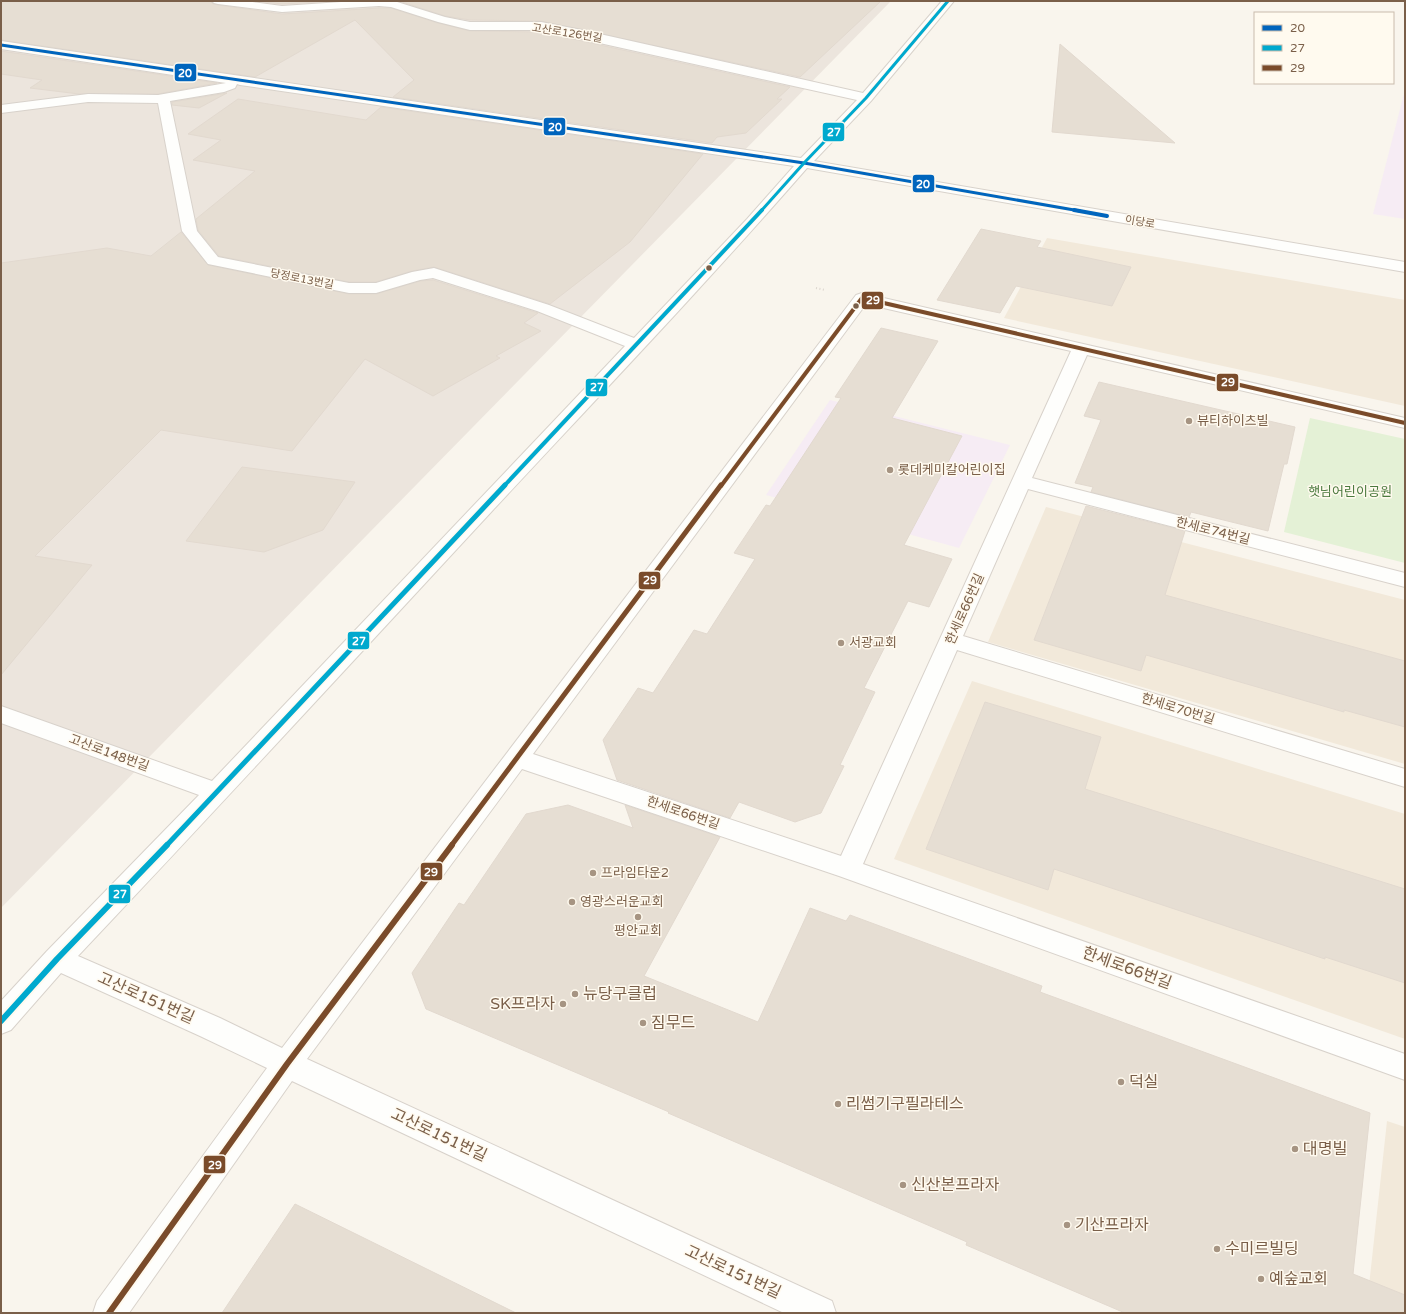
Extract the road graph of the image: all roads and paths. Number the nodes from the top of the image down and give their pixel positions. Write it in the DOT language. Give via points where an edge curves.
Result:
graph roads {
  1 [pos="218,1"];
  2 [pos="948,1"];
  3 [pos="1,45"];
  4 [pos="240,81"];
  5 [pos="866,98"];
  6 [pos="158,99"];
  7 [pos="1,109"];
  8 [pos="804,163"];
  9 [pos="1405,267"];
  10 [pos="637,345"];
  11 [pos="1081,348"];
  12 [pos="1405,423"];
  13 [pos="1021,481"];
  14 [pos="1405,580"];
  15 [pos="951,640"];
  16 [pos="1,714"];
  17 [pos="517,758"];
  18 [pos="1405,778"];
  19 [pos="217,792"];
  20 [pos="848,869"];
  21 [pos="58,959"];
  22 [pos="1,1021"];
  23 [pos="287,1064"];
  24 [pos="1405,1067"];
  25 [pos="109,1313"];
  26 [pos="820,1313"];
  1 -- 5 [label="street, 고산로126번길" via="289,9 392,4 470,26 541,26"];
  2 -- 5 [label="street"];
  3 -- 4 [label="street, 이당로"];
  4 -- 6 [label="street" via="224,88"];
  4 -- 8 [label="street, 이당로"];
  5 -- 8 [label="street"];
  6 -- 7 [label="street" via="88,98"];
  6 -- 10 [label="street, 당정로13번길" via="164,101 190,231 213,261 349,288 368,289 421,274 434,273 543,308"];
  8 -- 9 [label="street, 이당로"];
  8 -- 10 [label="street"];
  10 -- 19 [label="street"];
  11 -- 12 [label="street"];
  11 -- 13 [label="street, 한세로66번길"];
  11 -- 17 [label="street" via="862,298"];
  13 -- 14 [label="street, 한세로74번길"];
  13 -- 15 [label="street, 한세로66번길"];
  15 -- 18 [label="street, 한세로70번길"];
  15 -- 20 [label="street, 한세로66번길"];
  16 -- 19 [label="street, 고산로148번길"];
  17 -- 20 [label="street, 한세로66번길"];
  17 -- 23 [label="street"];
  19 -- 21 [label="street"];
  20 -- 24 [label="street, 한세로66번길"];
  21 -- 22 [label="street"];
  21 -- 23 [label="street, 고산로151번길"];
  23 -- 25 [label="street"];
  23 -- 26 [label="street, 고산로151번길"];
}
